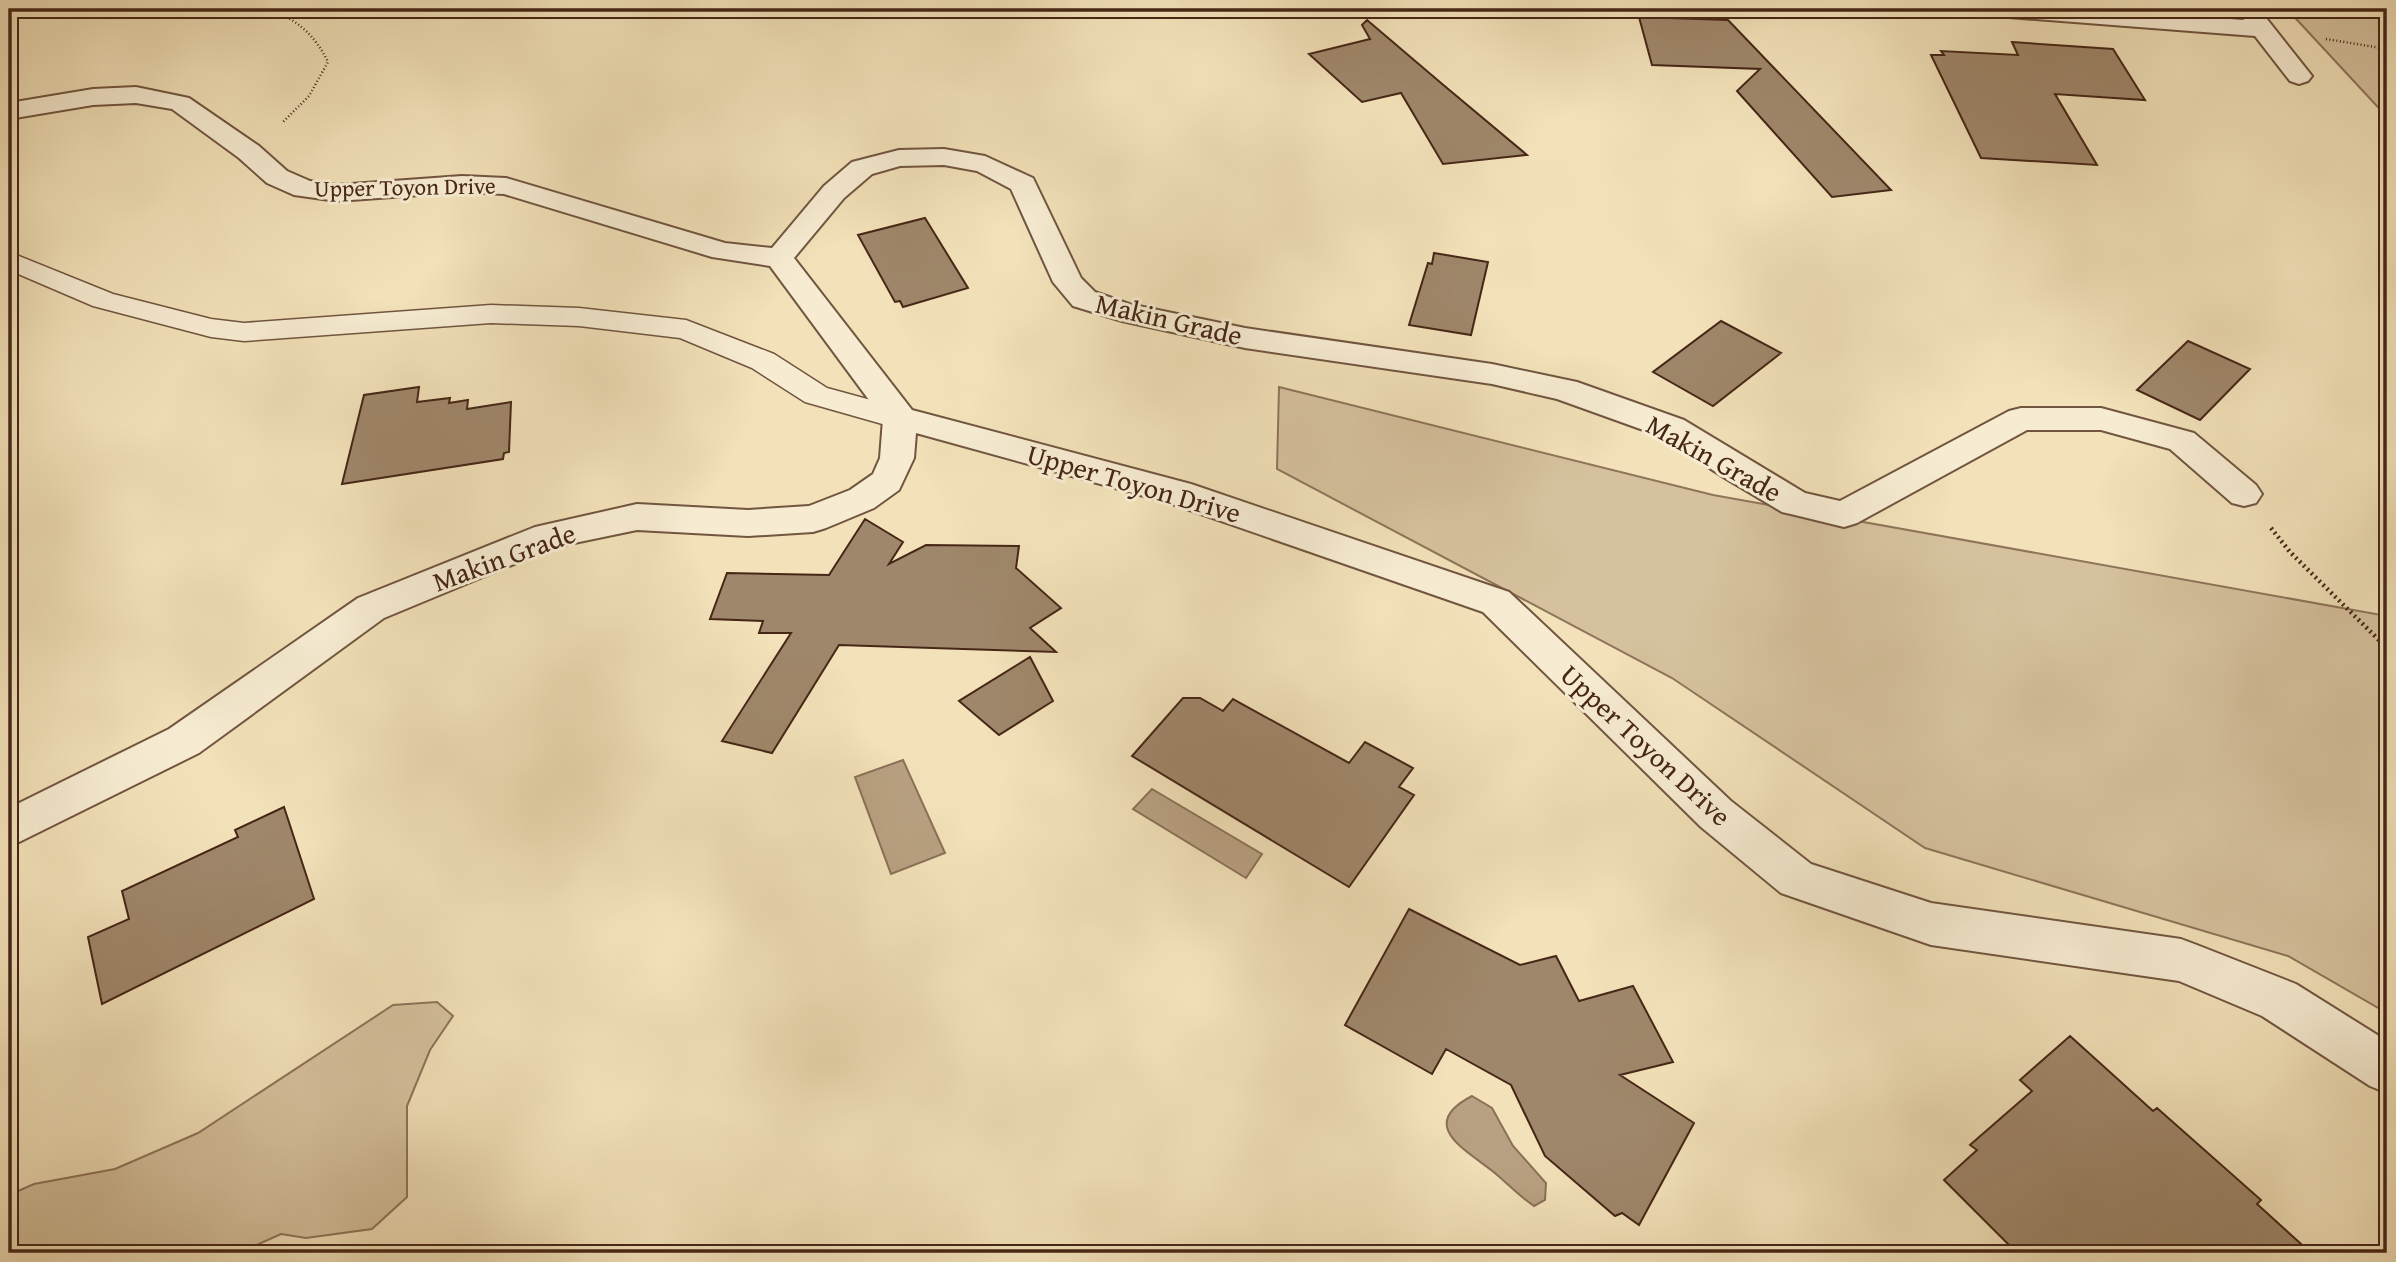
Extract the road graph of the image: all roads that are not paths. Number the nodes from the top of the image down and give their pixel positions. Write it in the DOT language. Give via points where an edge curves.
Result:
graph roads {
  1 [pos="1996,9"];
  2 [pos="2246,9"];
  3 [pos="2263,29"];
  4 [pos="2300,76"];
  5 [pos="9,111"];
  6 [pos="779,258"];
  7 [pos="9,260"];
  8 [pos="900,418"];
  9 [pos="2244,494"];
  10 [pos="9,828"];
  11 [pos="2387,1069"];
  1 -- 3 [label="street"];
  2 -- 3 [label="street"];
  3 -- 4 [label="street"];
  5 -- 6 [label="street, Upper Toyon Drive" via="93,97 136,95 180,103 277,177 304,189 337,193 462,184 506,186 722,251"];
  6 -- 8 [label="street"];
  6 -- 9 [label="street, Makin Grade" via="834,192 862,168 900,158 944,157 985,164 1023,184 1068,282 1084,299 1122,312 1245,338 1492,374 1565,390 1672,428 1795,503 1844,513 2021,419 2101,419 2182,442"];
  7 -- 8 [label="lane" via="103,300 244,332 491,314 579,317 686,329 764,361 816,395"];
  8 -- 10 [label="street, Makin Grade" via="897,458 887,481 863,499 813,519 748,523 637,517 548,536 371,608 184,741"];
  8 -- 11 [label="street, Upper Toyon Drive" via="1179,493 1496,603 1716,814 1797,879 1931,924 2181,960 2280,1000"];
}
